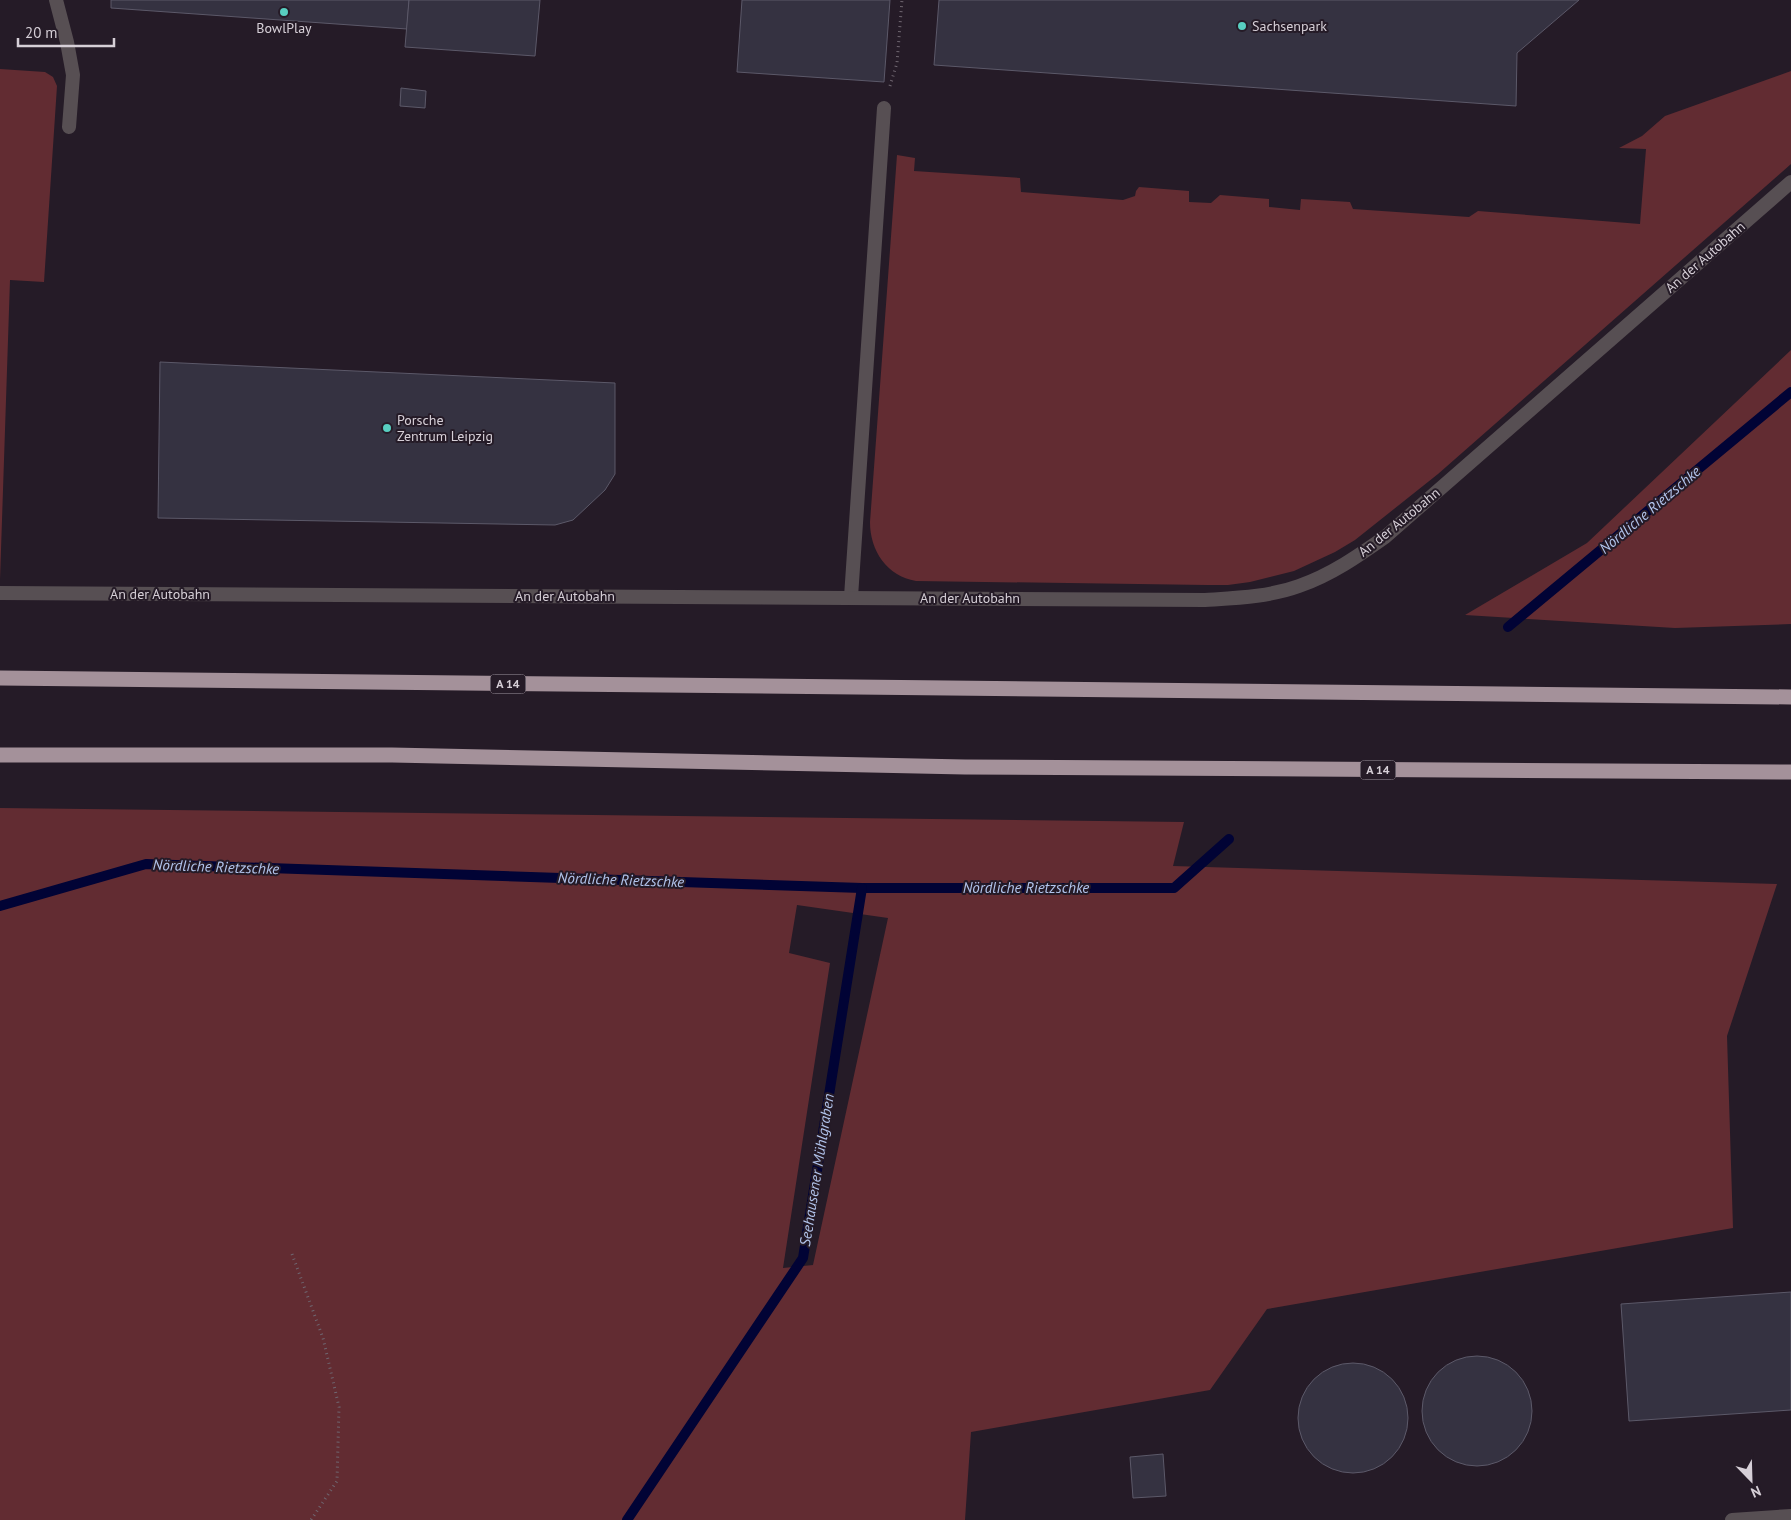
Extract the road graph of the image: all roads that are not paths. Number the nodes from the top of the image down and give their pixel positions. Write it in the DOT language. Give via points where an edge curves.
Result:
graph roads {
  1 [pos="56,0"];
  2 [pos="884,108"];
  3 [pos="69,127"];
  4 [pos="1791,182"];
  5 [pos="0,594"];
  6 [pos="851,597"];
  7 [pos="0,678"];
  8 [pos="1791,697"];
  9 [pos="0,755"];
  10 [pos="1791,772"];
  11 [pos="1791,1516"];
  12 [pos="1732,1520"];
  1 -- 3 [label="street" via="73,75"];
  2 -- 6 [label="street"];
  4 -- 6 [label="street, An der Autobahn" via="1386,537 1344,566 1299,586 1252,597 1205,600"];
  5 -- 6 [label="street, An der Autobahn"];
  7 -- 8 [label="highway, A 14"];
  9 -- 10 [label="highway, A 14" via="392,755 975,767"];
  11 -- 12 [label="street"];
}
